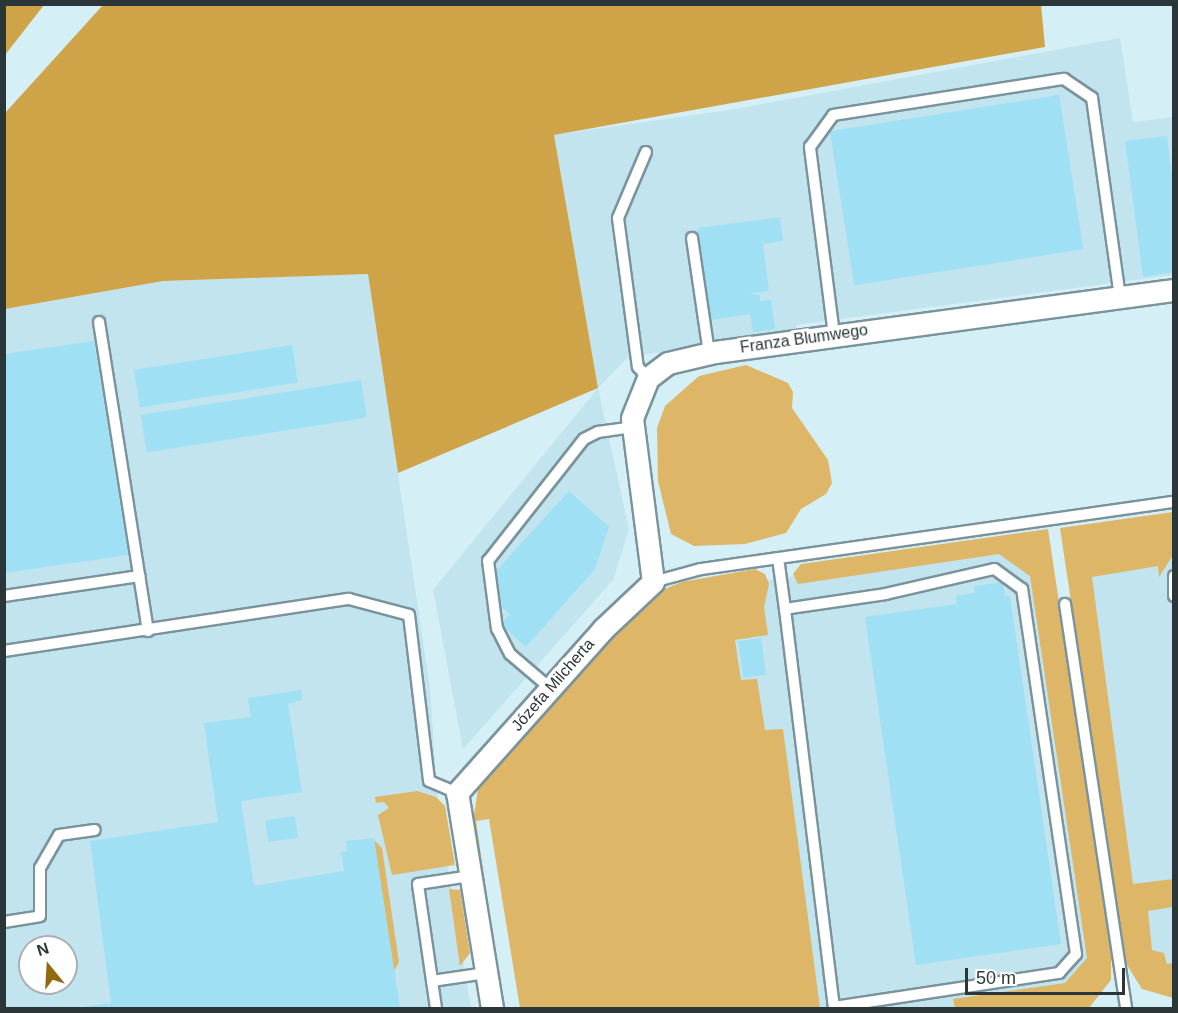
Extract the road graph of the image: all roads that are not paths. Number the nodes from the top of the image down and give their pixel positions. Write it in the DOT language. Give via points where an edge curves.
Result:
graph roads {
  1 [pos="646,152"];
  2 [pos="692,238"];
  3 [pos="1173,290"];
  4 [pos="1120,296"];
  5 [pos="99,322"];
  6 [pos="834,335"];
  7 [pos="709,353"];
  8 [pos="648,378"];
  9 [pos="633,427"];
  10 [pos="1173,502"];
  11 [pos="778,558"];
  12 [pos="140,576"];
  13 [pos="1173,576"];
  14 [pos="653,582"];
  15 [pos="4,596"];
  16 [pos="1173,596"];
  17 [pos="1065,604"];
  18 [pos="785,609"];
  19 [pos="148,631"];
  20 [pos="4,651"];
  21 [pos="550,688"];
  22 [pos="457,793"];
  23 [pos="95,830"];
  24 [pos="471,876"];
  25 [pos="4,922"];
  26 [pos="486,973"];
  27 [pos="432,981"];
  28 [pos="436,1008"];
  29 [pos="492,1008"];
  30 [pos="834,1008"];
  31 [pos="1126,1008"];
  1 -- 8 [label="lane" via="618,218 638,368"];
  2 -- 7 [label="lane"];
  3 -- 4 [label="street, Franza Blumwego"];
  4 -- 6 [label="street, Franza Blumwego"];
  4 -- 6 [label="lane" via="1092,98 1064,79 832,115 810,147"];
  5 -- 12 [label="lane"];
  6 -- 7 [label="street, Franza Blumwego"];
  7 -- 8 [label="street, Franza Blumwego" via="668,363"];
  8 -- 9 [label="street" via="635,402"];
  9 -- 14 [label="street"];
  9 -- 21 [label="lane" via="598,432 584,440 488,561 496,629 510,654"];
  10 -- 11 [label="lane"];
  11 -- 14 [label="lane"];
  11 -- 18 [label="lane"];
  12 -- 15 [label="lane"];
  12 -- 19 [label="lane"];
  13 -- 16 [label="lane"];
  14 -- 21 [label="street, Józefa Milcherta" via="629,602"];
  17 -- 31 [label="lane"];
  18 -- 30 [label="lane"];
  18 -- 30 [label="lane" via="886,594 994,569 1022,589 1076,954 1059,973"];
  19 -- 20 [label="lane"];
  19 -- 22 [label="lane" via="350,599 409,615 429,781"];
  21 -- 22 [label="street, Józefa Milcherta"];
  22 -- 24 [label="street"];
  23 -- 25 [label="lane" via="59,835 40,868 40,916"];
  24 -- 26 [label="street"];
  24 -- 27 [label="lane" via="418,884"];
  26 -- 27 [label="lane"];
  26 -- 29 [label="street"];
  27 -- 28 [label="lane"];
}
